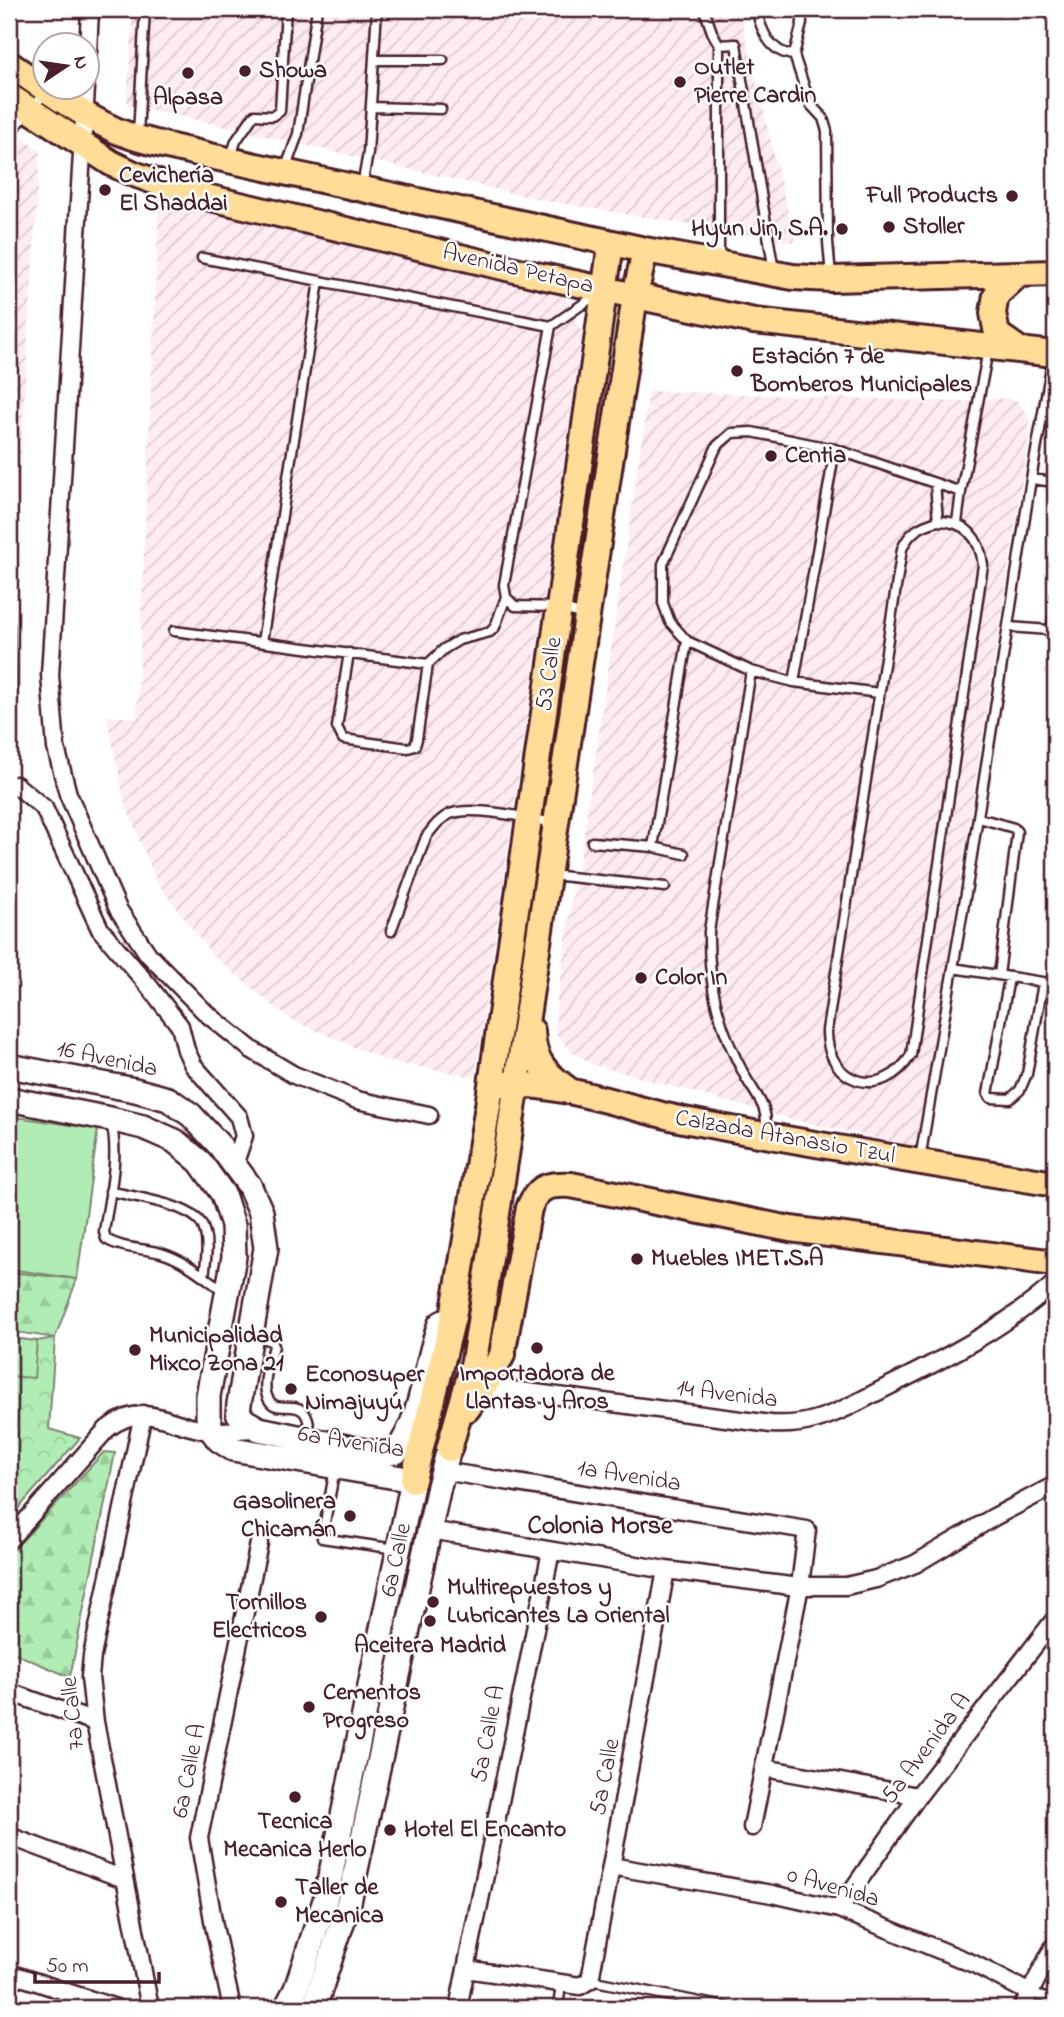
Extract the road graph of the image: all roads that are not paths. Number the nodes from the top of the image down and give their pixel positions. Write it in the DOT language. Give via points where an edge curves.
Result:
graph roads {
  1 [pos="90,9"];
  2 [pos="145,9"];
  3 [pos="286,9"];
  4 [pos="317,9"];
  5 [pos="377,9"];
  6 [pos="704,9"];
  7 [pos="756,9"];
  8 [pos="801,9"];
  9 [pos="89,32"];
  10 [pos="719,45"];
  11 [pos="794,55"];
  12 [pos="374,60"];
  13 [pos="443,60"];
  14 [pos="9,64"];
  15 [pos="32,79"];
  16 [pos="9,96"];
  17 [pos="37,102"];
  18 [pos="67,102"];
  19 [pos="85,102"];
  20 [pos="371,107"];
  21 [pos="442,109"];
  22 [pos="29,110"];
  23 [pos="84,113"];
  24 [pos="9,134"];
  25 [pos="138,137"];
  26 [pos="83,146"];
  27 [pos="230,160"];
  28 [pos="284,172"];
  29 [pos="362,189"];
  30 [pos="9,237"];
  31 [pos="611,243"];
  32 [pos="9,248"];
  33 [pos="645,250"];
  34 [pos="202,258"];
  35 [pos="719,265"];
  36 [pos="1055,273"];
  37 [pos="774,274"];
  38 [pos="1018,275"];
  39 [pos="831,279"];
  40 [pos="319,281"];
  41 [pos="604,290"];
  42 [pos="635,296"];
  43 [pos="9,309"];
  44 [pos="551,326"];
  45 [pos="989,347"];
  46 [pos="1020,350"];
  47 [pos="1054,354"];
  48 [pos="835,449"];
  49 [pos="1031,479"];
  50 [pos="1055,482"];
  51 [pos="935,483"];
  52 [pos="961,492"];
  53 [pos="938,521"];
  54 [pos="957,523"];
  55 [pos="506,597"];
  56 [pos="1055,606"];
  57 [pos="559,607"];
  58 [pos="587,616"];
  59 [pos="9,625"];
  60 [pos="1009,627"];
  61 [pos="174,631"];
  62 [pos="687,641"];
  63 [pos="262,642"];
  64 [pos="349,653"];
  65 [pos="428,663"];
  66 [pos="751,671"];
  67 [pos="794,682"];
  68 [pos="879,693"];
  69 [pos="12,718"];
  70 [pos="16,785"];
  71 [pos="529,818"];
  72 [pos="979,818"];
  73 [pos="556,824"];
  74 [pos="592,842"];
  75 [pos="653,847"];
  76 [pos="684,854"];
  77 [pos="548,875"];
  78 [pos="665,887"];
  79 [pos="391,931"];
  80 [pos="953,968"];
  81 [pos="999,975"];
  82 [pos="1009,978"];
  83 [pos="1043,982"];
  84 [pos="1055,984"];
  85 [pos="531,987"];
  86 [pos="9,1066"];
  87 [pos="517,1083"];
  88 [pos="571,1092"];
  89 [pos="490,1096"];
  90 [pos="9,1099"];
  91 [pos="513,1109"];
  92 [pos="429,1115"];
  93 [pos="110,1119"];
  94 [pos="763,1135"];
  95 [pos="919,1162"];
  96 [pos="234,1165"];
  97 [pos="1055,1184"];
  98 [pos="110,1191"];
  99 [pos="1055,1263"];
  100 [pos="204,1277"];
  101 [pos="1055,1283"];
  102 [pos="227,1293"];
  103 [pos="453,1317"];
  104 [pos="251,1335"];
  105 [pos="483,1386"];
  106 [pos="143,1414"];
  107 [pos="252,1425"];
  108 [pos="212,1431"];
  109 [pos="310,1438"];
  110 [pos="449,1449"];
  111 [pos="336,1468"];
  112 [pos="413,1480"];
  113 [pos="1055,1485"];
  114 [pos="430,1530"];
  115 [pos="9,1540"];
  116 [pos="258,1543"];
  117 [pos="399,1549"];
  118 [pos="551,1551"];
  119 [pos="666,1570"];
  120 [pos="800,1586"];
  121 [pos="1055,1619"];
  122 [pos="9,1692"];
  123 [pos="95,1722"];
  124 [pos="764,1768"];
  125 [pos="918,1796"];
  126 [pos="752,1827"];
  127 [pos="9,1836"];
  128 [pos="611,1866"];
  129 [pos="124,1879"];
  130 [pos="839,1909"];
  131 [pos="1055,1944"];
  132 [pos="466,1969"];
  133 [pos="9,1973"];
  134 [pos="585,1983"];
  135 [pos="561,1984"];
  136 [pos="1030,1993"];
  137 [pos="1055,2001"];
  138 [pos="116,2008"];
  139 [pos="150,2008"];
  140 [pos="232,2008"];
  141 [pos="286,2008"];
  142 [pos="314,2008"];
  143 [pos="458,2008"];
  144 [pos="558,2008"];
  145 [pos="725,2008"];
  146 [pos="1022,2008"];
  1 -- 9 [label="street"];
  2 -- 25 [label="lane"];
  3 -- 27 [label="lane" via="279,111 273,116 254,115 236,141"];
  4 -- 28 [label="lane" via="298,134"];
  5 -- 12 [label="lane"];
  6 -- 10 [label="lane"];
  7 -- 11 [label="lane" via="768,41"];
  8 -- 11 [label="lane"];
  10 -- 35 [label="lane"];
  10 -- 37 [label="lane" via="736,44"];
  11 -- 39 [label="lane" via="810,104 823,118 827,131"];
  12 -- 13 [label="lane"];
  12 -- 20 [label="lane"];
  14 -- 15 [label="main road, Avenida Petapa"];
  16 -- 22 [label="main road, Avenida Petapa"];
  17 -- 22 [label="lane"];
  18 -- 23 [label="main road, Avenida Petapa"];
  19 -- 23 [label="street"];
  20 -- 21 [label="lane"];
  20 -- 29 [label="lane"];
  22 -- 24 [label="lane"];
  22 -- 26 [label="main road, Avenida Petapa"];
  23 -- 25 [label="main road, Avenida Petapa"];
  23 -- 26 [label="street"];
  25 -- 27 [label="main road, Avenida Petapa"];
  26 -- 41 [label="main road, Avenida Petapa" via="134,174 181,191"];
  26 -- 92 [label="street" via="50,675 55,748 68,794 118,909 148,954 206,1013 252,1050 294,1075 357,1100"];
  27 -- 28 [label="main road, Avenida Petapa"];
  28 -- 29 [label="main road, Avenida Petapa"];
  29 -- 31 [label="main road, Avenida Petapa"];
  30 -- 32 [label="lane"];
  31 -- 33 [label="main road, Avenida Petapa"];
  31 -- 41 [label="main road, 53 Calle"];
  32 -- 43 [label="lane"];
  33 -- 35 [label="main road, Avenida Petapa"];
  33 -- 42 [label="main road, 53 Calle"];
  34 -- 40 [label="lane"];
  35 -- 37 [label="main road, Avenida Petapa"];
  36 -- 38 [label="main road, Avenida Petapa"];
  37 -- 39 [label="main road, Avenida Petapa"];
  38 -- 39 [label="main road, Avenida Petapa"];
  38 -- 46 [label="main road" via="996,295 993,313 997,334"];
  40 -- 44 [label="lane"];
  40 -- 63 [label="lane"];
  41 -- 42 [label="main road, Avenida Petapa"];
  41 -- 44 [label="lane"];
  41 -- 57 [label="main road, 53 Calle"];
  42 -- 45 [label="main road, Avenida Petapa" via="754,321"];
  42 -- 58 [label="main road, 53 Calle"];
  44 -- 55 [label="lane" via="508,560"];
  45 -- 46 [label="main road, Avenida Petapa"];
  45 -- 52 [label="lane"];
  46 -- 47 [label="main road, Avenida Petapa"];
  47 -- 49 [label="lane"];
  48 -- 51 [label="lane"];
  48 -- 62 [label="lane" via="742,431 723,438 663,564 663,603 670,622"];
  48 -- 67 [label="lane"];
  49 -- 50 [label="lane"];
  49 -- 60 [label="lane"];
  51 -- 52 [label="lane"];
  51 -- 53 [label="lane"];
  52 -- 54 [label="lane"];
  53 -- 54 [label="lane"];
  53 -- 68 [label="lane" via="913,532 901,549"];
  54 -- 68 [label="lane" via="975,538 983,565 914,1041 911,1055 898,1072 880,1082 865,1083 852,1079 831,1059 827,1030"];
  55 -- 57 [label="lane" via="515,606"];
  55 -- 65 [label="lane" via="490,632 459,640"];
  56 -- 60 [label="lane" via="1049,630"];
  57 -- 58 [label="lane"];
  57 -- 71 [label="main road, 53 Calle"];
  58 -- 73 [label="main road, 53 Calle"];
  59 -- 69 [label="lane"];
  60 -- 72 [label="lane"];
  61 -- 63 [label="lane"];
  62 -- 66 [label="lane"];
  62 -- 75 [label="lane"];
  63 -- 64 [label="lane"];
  64 -- 65 [label="lane"];
  64 -- 65 [label="lane" via="339,733 343,738 408,748 415,746 417,738"];
  66 -- 67 [label="lane"];
  66 -- 94 [label="lane" via="709,931 709,960 721,1027 765,1109 768,1121"];
  67 -- 68 [label="lane"];
  70 -- 96 [label="street" via="44,808 100,929 180,1026 193,1065 239,1117 244,1136"];
  71 -- 73 [label="lane"];
  71 -- 79 [label="lane" via="462,811 435,824"];
  71 -- 89 [label="main road, 53 Calle"];
  72 -- 80 [label="lane"];
  72 -- 81 [label="lane" via="1017,832"];
  73 -- 77 [label="main road, 53 Calle"];
  74 -- 75 [label="lane"];
  75 -- 76 [label="lane"];
  77 -- 78 [label="lane"];
  77 -- 85 [label="main road, 53 Calle"];
  80 -- 81 [label="lane"];
  80 -- 95 [label="lane"];
  81 -- 82 [label="lane"];
  82 -- 83 [label="lane"];
  82 -- 83 [label="lane" via="988,1094 991,1098 1010,1099 1024,1083"];
  83 -- 84 [label="lane"];
  85 -- 87 [label="main road, 53 Calle"];
  85 -- 88 [label="main road" via="538,1062"];
  86 -- 96 [label="main road, 16 Avenida" via="168,1099 191,1115"];
  87 -- 88 [label="main road, Calzada Atanasio Tzul"];
  87 -- 89 [label="main road, Calzada Atanasio Tzul"];
  87 -- 91 [label="main road, 53 Calle"];
  88 -- 94 [label="main road, Calzada Atanasio Tzul"];
  89 -- 103 [label="main road, 6a Calle"];
  90 -- 93 [label="main road"];
  91 -- 110 [label="main road, 6a Calle" via="474,1360"];
  93 -- 98 [label="lane" via="115,1139"];
  93 -- 102 [label="main road" via="175,1141 200,1162 223,1194 233,1225 234,1257"];
  94 -- 95 [label="main road, Calzada Atanasio Tzul"];
  95 -- 97 [label="main road, Calzada Atanasio Tzul"];
  96 -- 104 [label="main road, 16 Avenida" via="249,1185 265,1232"];
  98 -- 100 [label="lane" via="187,1211 201,1224 205,1239"];
  98 -- 100 [label="lane" via="106,1239 162,1253"];
  99 -- 105 [label="main road" via="790,1229 554,1184 534,1196 502,1355"];
  100 -- 102 [label="lane"];
  101 -- 105 [label="street, 14 Avenida" via="1017,1313 939,1361 839,1412 803,1423 771,1424"];
  102 -- 108 [label="main road" via="208,1396"];
  103 -- 109 [label="main road, 6a Avenida" via="440,1324 417,1412 397,1452 380,1454"];
  103 -- 112 [label="main road, 6a Calle"];
  104 -- 107 [label="main road, 16 Avenida" via="238,1413"];
  104 -- 109 [label="lane" via="272,1341 274,1346 265,1382 268,1400 303,1410"];
  105 -- 110 [label="main road"];
  106 -- 108 [label="street"];
  106 -- 115 [label="street" via="119,1420 107,1429"];
  106 -- 123 [label="street, 7a Calle" via="92,1656"];
  107 -- 108 [label="street"];
  107 -- 109 [label="main road, 6a Avenida"];
  108 -- 111 [label="main road, 6a Avenida" via="233,1449"];
  110 -- 112 [label="main road, 6a Avenida"];
  110 -- 114 [label="main road, 6a Calle"];
  110 -- 120 [label="street, 1a Avenida" via="807,1530"];
  111 -- 112 [label="main road, 6a Avenida"];
  111 -- 117 [label="lane" via="322,1538"];
  112 -- 117 [label="main road, 6a Calle"];
  113 -- 120 [label="street" via="915,1563 846,1586"];
  114 -- 118 [label="street"];
  114 -- 142 [label="main road, 6a Calle" via="349,1902"];
  116 -- 140 [label="street, 6a Calle A" via="199,1838"];
  117 -- 141 [label="main road, 6a Calle" via="326,1897"];
  118 -- 119 [label="street"];
  118 -- 132 [label="street, 5a Calle A"];
  119 -- 120 [label="street"];
  119 -- 128 [label="street, 5a Calle"];
  120 -- 124 [label="street"];
  121 -- 125 [label="street, 5a Avenida A"];
  122 -- 123 [label="street"];
  123 -- 129 [label="street, 7a Calle"];
  124 -- 125 [label="street"];
  124 -- 126 [label="street"];
  125 -- 130 [label="street, 5a Avenida A"];
  127 -- 129 [label="street"];
  128 -- 130 [label="street, 0 Avenida"];
  128 -- 134 [label="street, 5a Calle"];
  129 -- 139 [label="street, 7a Calle"];
  130 -- 136 [label="street, 0 Avenida" via="974,1964"];
  131 -- 136 [label="street"];
  132 -- 135 [label="street"];
  132 -- 143 [label="street, 5a Calle A"];
  133 -- 138 [label="street"];
  134 -- 135 [label="street"];
  134 -- 145 [label="lane"];
  135 -- 144 [label="lane"];
  136 -- 137 [label="lane"];
  136 -- 146 [label="street"];
}
